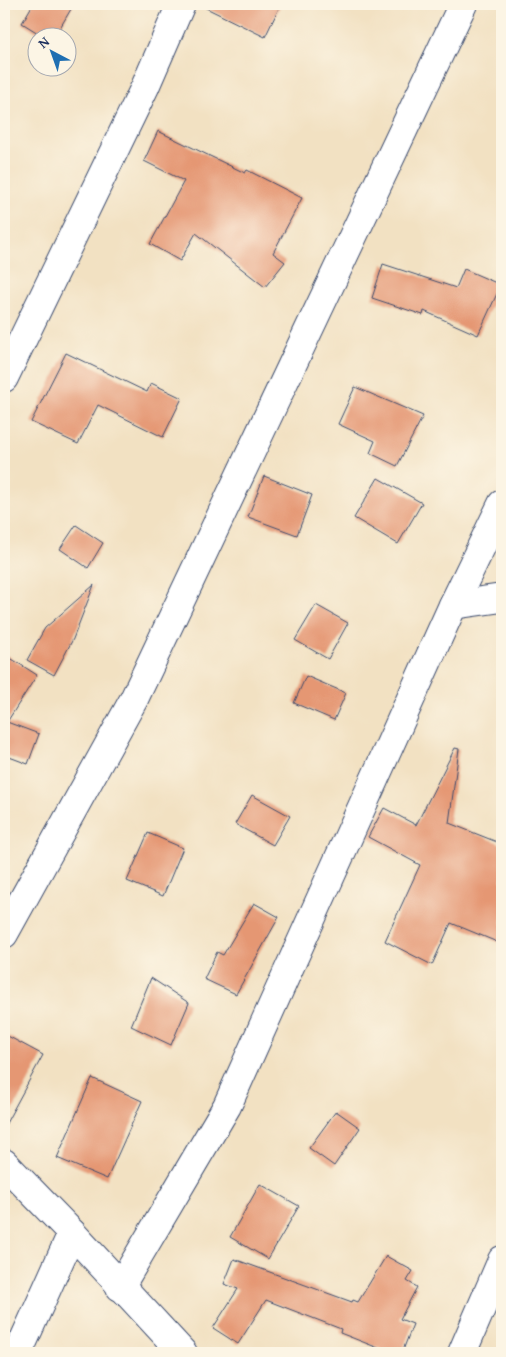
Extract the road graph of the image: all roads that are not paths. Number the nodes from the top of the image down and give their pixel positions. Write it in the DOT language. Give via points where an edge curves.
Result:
graph roads {
  1 [pos="181,4"];
  2 [pos="463,4"];
  3 [pos="4,378"];
  4 [pos="502,504"];
  5 [pos="502,598"];
  6 [pos="453,605"];
  7 [pos="4,934"];
  8 [pos="4,1163"];
  9 [pos="72,1233"];
  10 [pos="502,1260"];
  11 [pos="120,1287"];
  12 [pos="18,1353"];
  13 [pos="184,1353"];
  14 [pos="462,1353"];
  1 -- 3 [label="street" via="145,87"];
  2 -- 7 [label="street" via="134,699"];
  4 -- 6 [label="street"];
  5 -- 6 [label="street"];
  6 -- 11 [label="street" via="227,1106"];
  8 -- 9 [label="street"];
  9 -- 11 [label="street"];
  9 -- 12 [label="street"];
  10 -- 14 [label="street"];
  11 -- 13 [label="street"];
}
